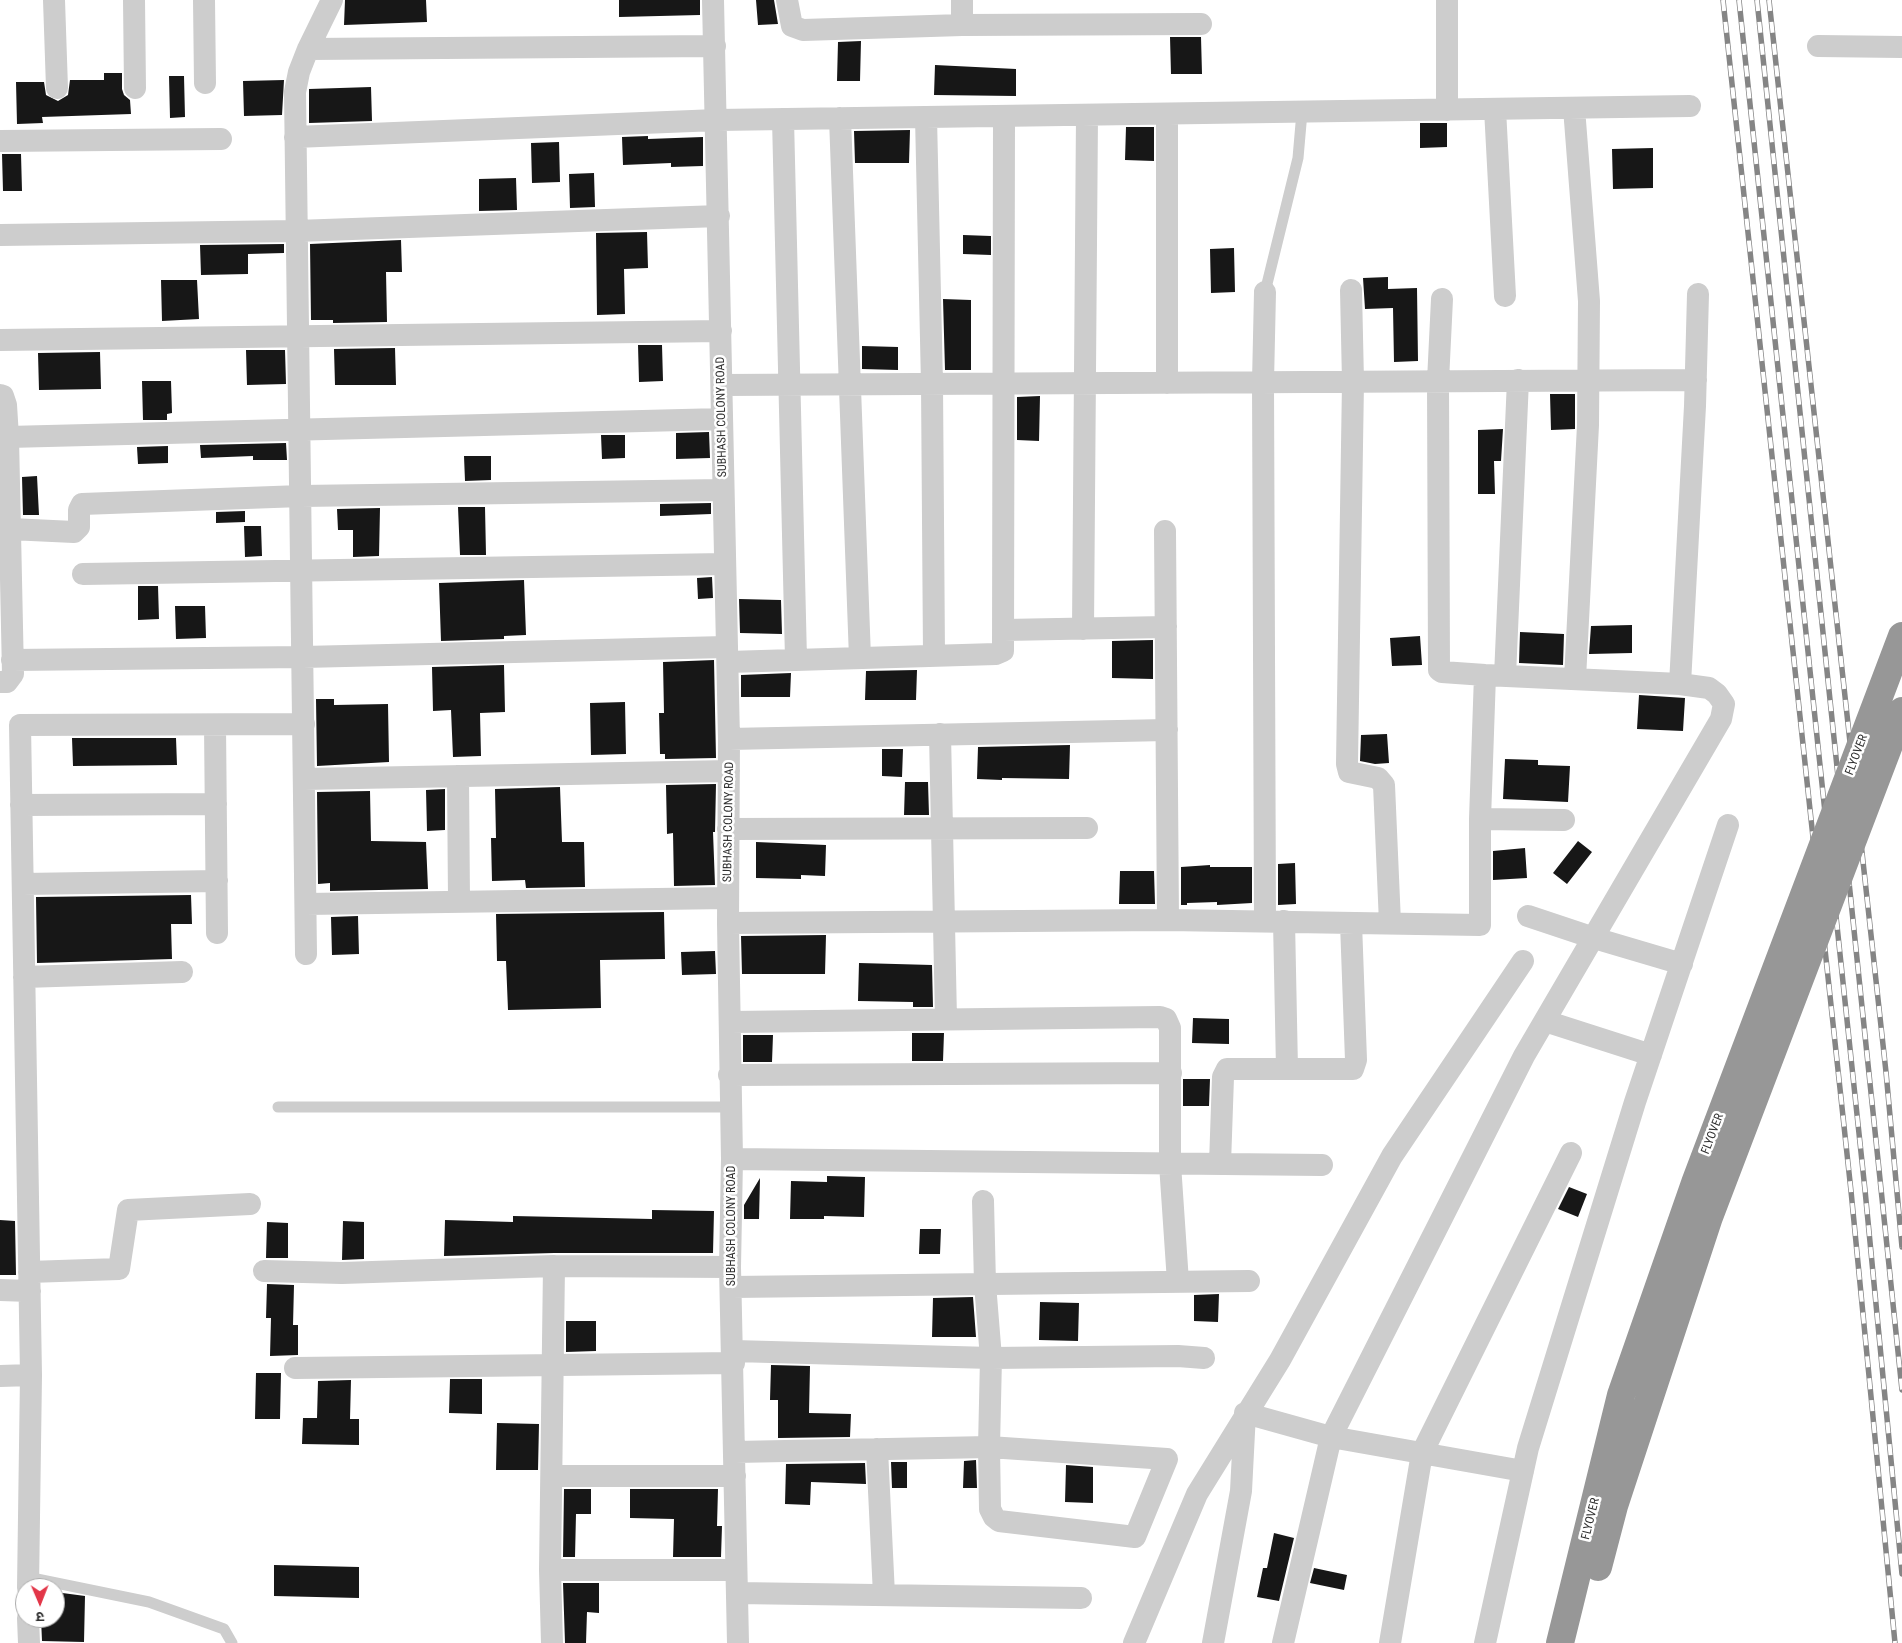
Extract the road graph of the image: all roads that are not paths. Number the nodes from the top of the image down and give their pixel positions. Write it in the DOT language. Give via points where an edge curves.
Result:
graph roads {
  1 [pos="54,0"];
  2 [pos="134,0"];
  3 [pos="204,0"];
  4 [pos="332,0"];
  5 [pos="713,0"];
  6 [pos="787,0"];
  7 [pos="962,0"];
  8 [pos="1447,0"];
  9 [pos="1201,24"];
  10 [pos="962,25"];
  11 [pos="714,46"];
  12 [pos="1818,46"];
  13 [pos="1902,47"];
  14 [pos="308,49"];
  15 [pos="205,83"];
  16 [pos="57,88"];
  17 [pos="135,88"];
  18 [pos="1690,106"];
  19 [pos="1574,108"];
  20 [pos="1496,109"];
  21 [pos="1447,110"];
  22 [pos="1302,112"];
  23 [pos="1167,114"];
  24 [pos="1087,115"];
  25 [pos="1004,116"];
  26 [pos="926,117"];
  27 [pos="840,118"];
  28 [pos="782,119"];
  29 [pos="717,120"];
  30 [pos="296,137"];
  31 [pos="221,139"];
  32 [pos="0,142"];
  33 [pos="719,216"];
  34 [pos="296,231"];
  35 [pos="0,235"];
  36 [pos="1351,290"];
  37 [pos="1265,292"];
  38 [pos="1698,294"];
  39 [pos="1505,296"];
  40 [pos="1442,299"];
  41 [pos="721,331"];
  42 [pos="299,336"];
  43 [pos="0,340"];
  44 [pos="1518,380"];
  45 [pos="1588,380"];
  46 [pos="1696,380"];
  47 [pos="1438,381"];
  48 [pos="1263,382"];
  49 [pos="1353,382"];
  50 [pos="1085,383"];
  51 [pos="1167,383"];
  52 [pos="850,384"];
  53 [pos="932,384"];
  54 [pos="1005,384"];
  55 [pos="722,385"];
  56 [pos="789,385"];
  57 [pos="0,395"];
  58 [pos="722,419"];
  59 [pos="300,429"];
  60 [pos="8,437"];
  61 [pos="724,490"];
  62 [pos="301,496"];
  63 [pos="10,529"];
  64 [pos="1165,531"];
  65 [pos="725,564"];
  66 [pos="302,571"];
  67 [pos="82,574"];
  68 [pos="1166,627"];
  69 [pos="1083,629"];
  70 [pos="1004,630"];
  71 [pos="1902,636"];
  72 [pos="727,654"];
  73 [pos="934,656"];
  74 [pos="303,657"];
  75 [pos="860,658"];
  76 [pos="796,659"];
  77 [pos="12,660"];
  78 [pos="1495,676"];
  79 [pos="1575,679"];
  80 [pos="0,682"];
  81 [pos="1680,684"];
  82 [pos="1902,711"];
  83 [pos="215,724"];
  84 [pos="304,724"];
  85 [pos="1167,730"];
  86 [pos="940,734"];
  87 [pos="729,739"];
  88 [pos="729,771"];
  89 [pos="458,776"];
  90 [pos="304,779"];
  91 [pos="216,804"];
  92 [pos="21,805"];
  93 [pos="1480,819"];
  94 [pos="1564,820"];
  95 [pos="1728,825"];
  96 [pos="1086,828"];
  97 [pos="941,829"];
  98 [pos="728,830"];
  99 [pos="217,881"];
  100 [pos="23,884"];
  101 [pos="728,898"];
  102 [pos="459,901"];
  103 [pos="306,904"];
  104 [pos="1528,916"];
  105 [pos="1168,920"];
  106 [pos="1275,921"];
  107 [pos="942,922"];
  108 [pos="728,923"];
  109 [pos="1351,923"];
  110 [pos="1390,923"];
  111 [pos="217,933"];
  112 [pos="1594,938"];
  113 [pos="306,954"];
  114 [pos="1523,961"];
  115 [pos="1682,964"];
  116 [pos="182,972"];
  117 [pos="24,977"];
  118 [pos="946,1019"];
  119 [pos="1546,1021"];
  120 [pos="731,1022"];
  121 [pos="1651,1055"];
  122 [pos="1287,1069"];
  123 [pos="1171,1073"];
  124 [pos="729,1075"];
  125 [pos="278,1107"];
  126 [pos="730,1107"];
  127 [pos="1570,1152"];
  128 [pos="732,1159"];
  129 [pos="1170,1164"];
  130 [pos="1220,1164"];
  131 [pos="1322,1165"];
  132 [pos="983,1201"];
  133 [pos="250,1204"];
  134 [pos="554,1266"];
  135 [pos="264,1271"];
  136 [pos="731,1277"];
  137 [pos="1249,1281"];
  138 [pos="30,1282"];
  139 [pos="1178,1282"];
  140 [pos="985,1284"];
  141 [pos="0,1290"];
  142 [pos="734,1357"];
  143 [pos="991,1358"];
  144 [pos="1204,1358"];
  145 [pos="553,1365"];
  146 [pos="295,1368"];
  147 [pos="31,1375"];
  148 [pos="0,1376"];
  149 [pos="1245,1413"];
  150 [pos="1331,1437"];
  151 [pos="989,1447"];
  152 [pos="876,1449"];
  153 [pos="735,1452"];
  154 [pos="1422,1454"];
  155 [pos="1523,1471"];
  156 [pos="552,1476"];
  157 [pos="735,1476"];
  158 [pos="550,1570"];
  159 [pos="736,1570"];
  160 [pos="27,1578"];
  161 [pos="65,1589"];
  162 [pos="737,1593"];
  163 [pos="884,1595"];
  164 [pos="1081,1598"];
  165 [pos="28,1628"];
  166 [pos="29,1643"];
  167 [pos="232,1643"];
  168 [pos="552,1643"];
  169 [pos="738,1643"];
  170 [pos="1134,1643"];
  171 [pos="1213,1643"];
  172 [pos="1284,1643"];
  173 [pos="1390,1643"];
  174 [pos="1485,1643"];
  175 [pos="1560,1643"];
  176 [pos="1578,1643"];
  1 -- 16 [label="street"];
  2 -- 17 [label="street"];
  3 -- 15 [label="street"];
  4 -- 14 [label="street"];
  5 -- 11 [label="street, SUBHASH COLONY ROAD"];
  6 -- 10 [label="street" via="792,26 802,30"];
  7 -- 10 [label="street"];
  8 -- 21 [label="street"];
  9 -- 10 [label="street"];
  11 -- 14 [label="street"];
  11 -- 29 [label="street, SUBHASH COLONY ROAD"];
  12 -- 13 [label="street"];
  14 -- 30 [label="street" via="295,92"];
  18 -- 19 [label="street"];
  19 -- 20 [label="street"];
  19 -- 45 [label="street" via="1589,301"];
  20 -- 21 [label="street"];
  20 -- 39 [label="street"];
  21 -- 22 [label="street"];
  22 -- 23 [label="street"];
  22 -- 37 [label="lane" via="1298,158"];
  23 -- 24 [label="street"];
  23 -- 51 [label="street"];
  24 -- 25 [label="street"];
  24 -- 50 [label="street"];
  25 -- 26 [label="street"];
  25 -- 54 [label="street"];
  26 -- 27 [label="street"];
  26 -- 53 [label="street"];
  27 -- 28 [label="street"];
  27 -- 52 [label="street"];
  28 -- 29 [label="street"];
  28 -- 56 [label="street"];
  29 -- 30 [label="street"];
  29 -- 33 [label="street, SUBHASH COLONY ROAD"];
  30 -- 34 [label="street"];
  31 -- 32 [label="street"];
  33 -- 34 [label="street"];
  33 -- 41 [label="street, SUBHASH COLONY ROAD"];
  34 -- 35 [label="street"];
  34 -- 42 [label="street"];
  36 -- 49 [label="street"];
  37 -- 48 [label="street"];
  38 -- 46 [label="street"];
  40 -- 47 [label="street"];
  41 -- 42 [label="street"];
  41 -- 55 [label="street, SUBHASH COLONY ROAD"];
  42 -- 43 [label="street"];
  42 -- 59 [label="street"];
  44 -- 45 [label="street"];
  44 -- 47 [label="street"];
  44 -- 78 [label="street"];
  45 -- 46 [label="street"];
  45 -- 79 [label="street"];
  46 -- 81 [label="street"];
  47 -- 49 [label="street"];
  47 -- 78 [label="street" via="1438,667 1442,672"];
  48 -- 49 [label="street"];
  48 -- 51 [label="street"];
  48 -- 106 [label="street"];
  49 -- 110 [label="street" via="1347,764 1350,772 1378,778 1384,785"];
  50 -- 51 [label="street"];
  50 -- 54 [label="street"];
  50 -- 69 [label="street"];
  52 -- 53 [label="street"];
  52 -- 56 [label="street"];
  52 -- 75 [label="street"];
  53 -- 54 [label="street"];
  53 -- 73 [label="street"];
  54 -- 70 [label="street"];
  55 -- 56 [label="street"];
  55 -- 58 [label="street, SUBHASH COLONY ROAD"];
  56 -- 76 [label="street"];
  57 -- 60 [label="street" via="6,405"];
  58 -- 59 [label="street"];
  58 -- 61 [label="street, SUBHASH COLONY ROAD"];
  59 -- 60 [label="street"];
  59 -- 62 [label="street"];
  60 -- 63 [label="street"];
  61 -- 62 [label="street"];
  61 -- 65 [label="street, SUBHASH COLONY ROAD"];
  62 -- 63 [label="street" via="82,504 74,532"];
  62 -- 66 [label="street"];
  63 -- 77 [label="street"];
  64 -- 68 [label="street"];
  65 -- 66 [label="street"];
  65 -- 72 [label="street, SUBHASH COLONY ROAD"];
  66 -- 67 [label="street"];
  66 -- 74 [label="street"];
  68 -- 69 [label="street"];
  68 -- 85 [label="street"];
  69 -- 70 [label="street"];
  70 -- 73 [label="street" via="1004,646 1000,653"];
  71 -- 175 [label="highway, FLYOVER, bridge" via="1695,1183 1621,1395"];
  72 -- 74 [label="street"];
  72 -- 76 [label="street"];
  72 -- 87 [label="street, SUBHASH COLONY ROAD"];
  73 -- 75 [label="street"];
  74 -- 77 [label="street"];
  74 -- 84 [label="street"];
  75 -- 76 [label="street"];
  77 -- 80 [label="street" via="11,679"];
  78 -- 79 [label="street"];
  78 -- 93 [label="street"];
  79 -- 81 [label="street"];
  81 -- 112 [label="street" via="1709,688 1717,694 1724,704 1720,719"];
  82 -- 176 [label="highway, FLYOVER, bridge" via="1709,1217 1614,1506"];
  83 -- 84 [label="street"];
  83 -- 91 [label="street"];
  83 -- 92 [label="street" via="20,725"];
  84 -- 90 [label="street"];
  85 -- 86 [label="street"];
  85 -- 105 [label="street"];
  86 -- 87 [label="street"];
  86 -- 97 [label="street"];
  87 -- 88 [label="street, SUBHASH COLONY ROAD"];
  88 -- 89 [label="street"];
  88 -- 98 [label="street, SUBHASH COLONY ROAD"];
  89 -- 90 [label="street"];
  89 -- 102 [label="street"];
  90 -- 103 [label="street"];
  91 -- 92 [label="street"];
  91 -- 99 [label="street"];
  92 -- 100 [label="street"];
  93 -- 94 [label="street"];
  93 -- 110 [label="street" via="1480,925"];
  95 -- 115 [label="street"];
  96 -- 97 [label="street"];
  97 -- 98 [label="street"];
  97 -- 107 [label="street"];
  98 -- 101 [label="street, SUBHASH COLONY ROAD"];
  99 -- 100 [label="street"];
  99 -- 111 [label="street"];
  100 -- 117 [label="street"];
  101 -- 102 [label="street"];
  101 -- 108 [label="street, SUBHASH COLONY ROAD"];
  102 -- 103 [label="street"];
  103 -- 113 [label="street"];
  104 -- 112 [label="street"];
  105 -- 106 [label="street"];
  105 -- 107 [label="street"];
  106 -- 109 [label="street"];
  106 -- 122 [label="street"];
  107 -- 108 [label="street"];
  107 -- 118 [label="street"];
  108 -- 120 [label="street, SUBHASH COLONY ROAD"];
  109 -- 110 [label="street"];
  109 -- 122 [label="street" via="1354,1069"];
  112 -- 115 [label="street"];
  112 -- 119 [label="street"];
  114 -- 149 [label="street" via="1392,1156 1280,1360"];
  115 -- 121 [label="street"];
  116 -- 117 [label="street"];
  117 -- 138 [label="street"];
  118 -- 120 [label="street"];
  118 -- 123 [label="street" via="1160,1017 1166,1019 1170,1028"];
  119 -- 121 [label="street"];
  119 -- 150 [label="street" via="1524,1056 1443,1212"];
  120 -- 124 [label="street, SUBHASH COLONY ROAD"];
  121 -- 155 [label="street"];
  122 -- 130 [label="street" via="1232,1068 1224,1072"];
  123 -- 124 [label="street"];
  123 -- 129 [label="street"];
  124 -- 126 [label="street, SUBHASH COLONY ROAD"];
  125 -- 126 [label="lane"];
  126 -- 128 [label="street, SUBHASH COLONY ROAD"];
  127 -- 154 [label="street"];
  128 -- 129 [label="street"];
  128 -- 136 [label="street, SUBHASH COLONY ROAD"];
  129 -- 130 [label="street"];
  129 -- 139 [label="street"];
  130 -- 131 [label="street"];
  132 -- 140 [label="street"];
  133 -- 138 [label="street" via="128,1210 120,1269"];
  134 -- 135 [label="street" via="342,1273"];
  134 -- 136 [label="street"];
  134 -- 145 [label="street"];
  136 -- 140 [label="street"];
  136 -- 142 [label="street, SUBHASH COLONY ROAD"];
  137 -- 139 [label="street"];
  138 -- 141 [label="street"];
  138 -- 147 [label="street"];
  139 -- 140 [label="street"];
  140 -- 143 [label="street"];
  142 -- 143 [label="street"];
  142 -- 145 [label="street"];
  142 -- 153 [label="street, SUBHASH COLONY ROAD"];
  143 -- 144 [label="street"];
  143 -- 151 [label="street"];
  145 -- 146 [label="street"];
  145 -- 156 [label="street"];
  147 -- 148 [label="street"];
  147 -- 160 [label="street"];
  149 -- 150 [label="street"];
  149 -- 170 [label="street" via="1198,1494"];
  149 -- 171 [label="street" via="1241,1491"];
  150 -- 154 [label="street"];
  150 -- 172 [label="street"];
  151 -- 151 [label="street" via="1108,1454 1166,1458 1135,1537 999,1521 990,1509"];
  151 -- 152 [label="street"];
  152 -- 153 [label="street"];
  152 -- 163 [label="street"];
  153 -- 157 [label="street, SUBHASH COLONY ROAD"];
  154 -- 155 [label="street"];
  154 -- 173 [label="street"];
  155 -- 174 [label="street"];
  156 -- 157 [label="street"];
  156 -- 158 [label="street"];
  157 -- 159 [label="street, SUBHASH COLONY ROAD"];
  158 -- 159 [label="street"];
  158 -- 168 [label="street"];
  159 -- 162 [label="street, SUBHASH COLONY ROAD"];
  161 -- 167 [label="lane" via="149,1602 224,1629"];
  162 -- 163 [label="street"];
  162 -- 169 [label="street, SUBHASH COLONY ROAD"];
  163 -- 164 [label="street"];
  165 -- 166 [label="street"];
}
